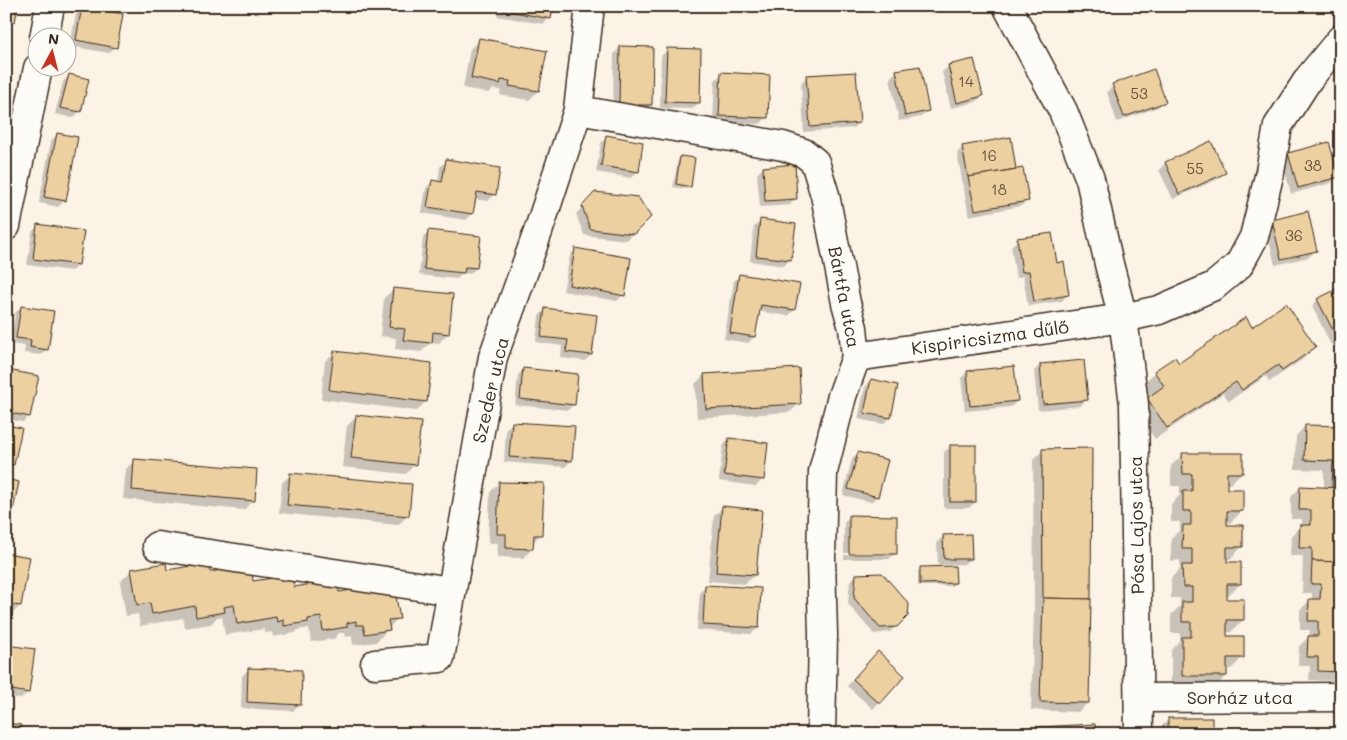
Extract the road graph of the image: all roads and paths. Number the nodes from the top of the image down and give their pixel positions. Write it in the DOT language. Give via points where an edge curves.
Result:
graph roads {
  1 [pos="50,6"];
  2 [pos="590,6"];
  3 [pos="1007,6"];
  4 [pos="46,28"];
  5 [pos="1341,39"];
  6 [pos="36,78"];
  7 [pos="578,110"];
  8 [pos="6,226"];
  9 [pos="1123,318"];
  10 [pos="856,357"];
  11 [pos="158,546"];
  12 [pos="451,590"];
  13 [pos="375,664"];
  14 [pos="1341,697"];
  15 [pos="1139,698"];
  16 [pos="821,734"];
  17 [pos="1138,734"];
  1 -- 4 [label="street"];
  2 -- 7 [label="street, Szeder utca"];
  3 -- 9 [label="street" via="1063,111 1090,179"];
  5 -- 9 [label="street, Kispiricsizma dűlő" via="1309,78 1278,126 1254,237 1239,265 1214,286 1159,310"];
  6 -- 8 [label="street"];
  7 -- 10 [label="street, Bártfa utca" via="783,146 804,153 815,162 853,328"];
  7 -- 12 [label="street, Szeder utca" via="540,229 493,357"];
  9 -- 10 [label="street, Kispiricsizma dűlő"];
  9 -- 15 [label="street, Pósa Lajos utca" via="1134,404"];
  10 -- 16 [label="street, Bártfa utca" via="842,396 823,472"];
  11 -- 12 [label="street"];
  12 -- 13 [label="street, Szeder utca" via="440,658"];
  14 -- 15 [label="street, Sorház utca"];
  15 -- 17 [label="street, Pósa Lajos utca"];
}
